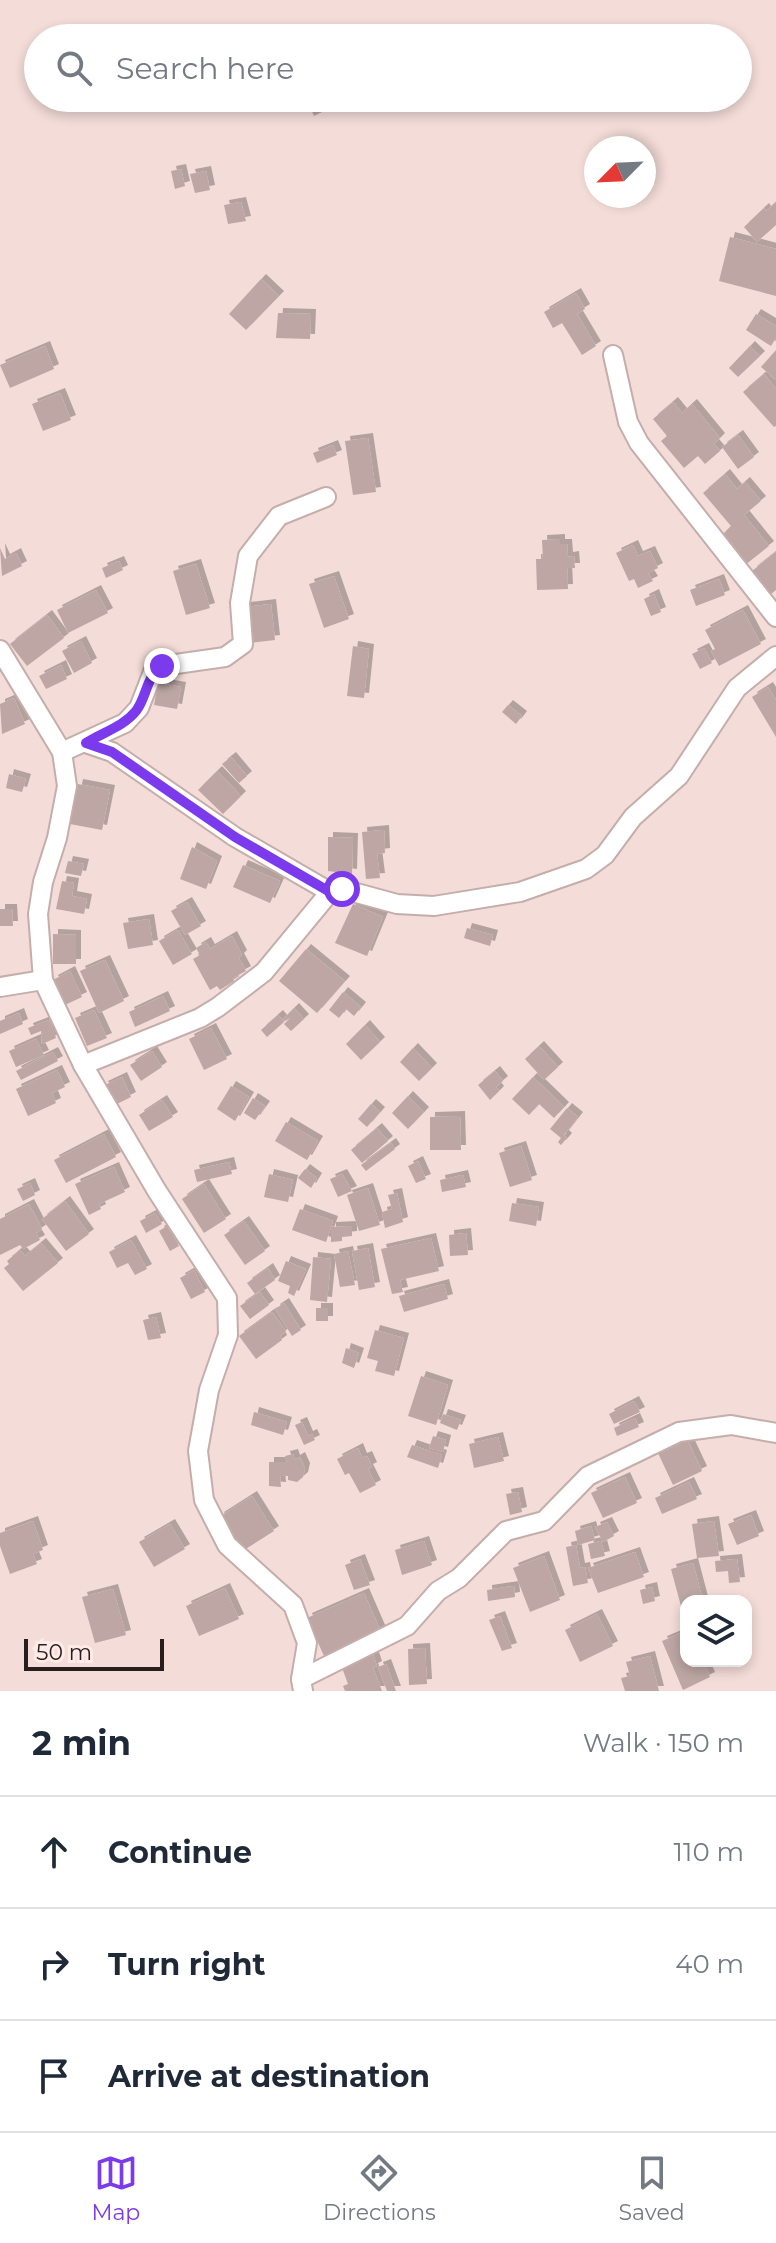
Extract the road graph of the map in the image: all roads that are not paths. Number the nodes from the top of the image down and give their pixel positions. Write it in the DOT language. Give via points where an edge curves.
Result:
graph roads {
  1 [pos="613,355"];
  2 [pos="326,497"];
  3 [pos="776,617"];
  4 [pos="0,650"];
  5 [pos="776,656"];
  6 [pos="86,743"];
  7 [pos="62,752"];
  8 [pos="330,892"];
  9 [pos="43,980"];
  10 [pos="0,987"];
  11 [pos="83,1065"];
  12 [pos="776,1433"];
  13 [pos="302,1685"];
  1 -- 3 [label="street" via="628,422 639,443"];
  2 -- 6 [label="street" via="279,516 248,556 240,603 243,644 225,657 162,666 153,672 139,708 125,723"];
  4 -- 7 [label="street"];
  5 -- 8 [label="street" via="737,688 679,776 586,869 520,892 434,906 397,904 342,889"];
  6 -- 7 [label="street"];
  6 -- 8 [label="street" via="112,752 235,837"];
  7 -- 9 [label="street" via="67,786 38,914"];
  8 -- 11 [label="street" via="264,972 218,1007"];
  9 -- 10 [label="street"];
  9 -- 11 [label="street"];
  11 -- 13 [label="street" via="227,1298 228,1335 209,1390 198,1451 204,1500 227,1545 293,1605 307,1643"];
  12 -- 13 [label="street" via="731,1425 679,1432 588,1476 544,1521 506,1531 407,1626"];
}
